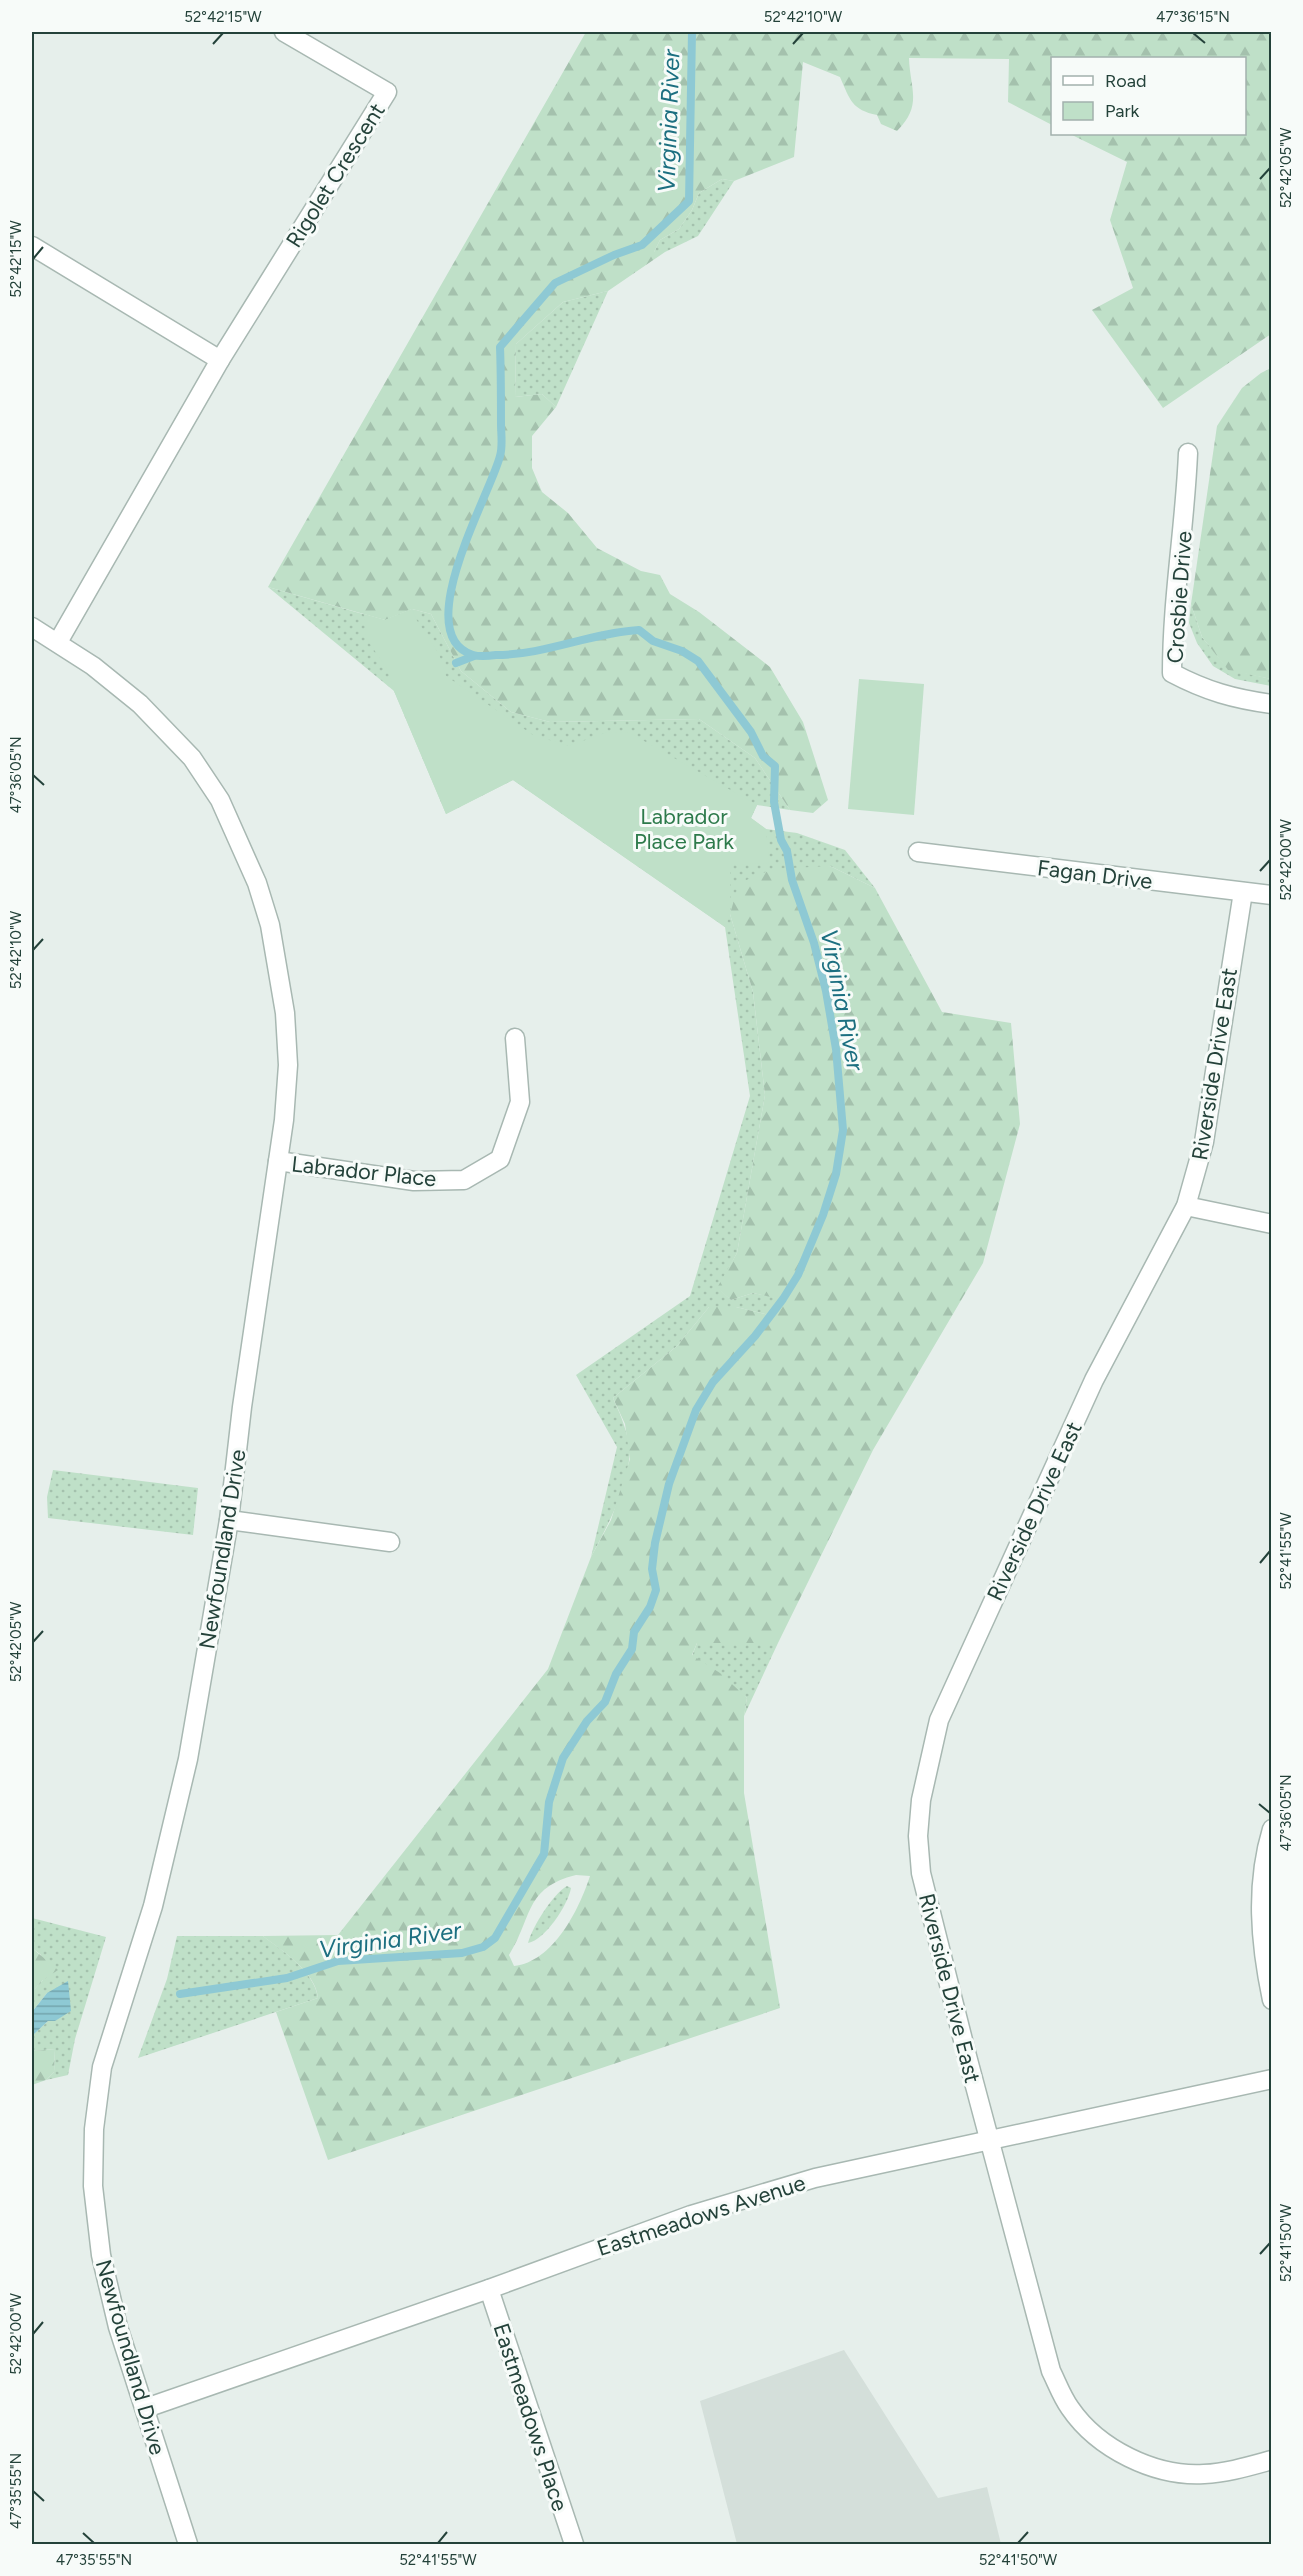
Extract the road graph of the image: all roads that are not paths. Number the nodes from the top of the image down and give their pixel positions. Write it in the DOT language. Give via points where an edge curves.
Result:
graph roads {
  1 [pos="284,32"];
  2 [pos="32,246"];
  3 [pos="220,360"];
  4 [pos="1188,453"];
  5 [pos="32,627"];
  6 [pos="58,642"];
  7 [pos="1272,704"];
  8 [pos="918,852"];
  9 [pos="1243,892"];
  10 [pos="1272,895"];
  11 [pos="515,1038"];
  12 [pos="278,1161"];
  13 [pos="1186,1206"];
  14 [pos="1272,1224"];
  15 [pos="229,1520"];
  16 [pos="390,1542"];
  17 [pos="1272,1829"];
  18 [pos="1272,2000"];
  19 [pos="1272,2079"];
  20 [pos="990,2139"];
  21 [pos="489,2289"];
  22 [pos="146,2408"];
  23 [pos="1272,2460"];
  24 [pos="188,2544"];
  25 [pos="574,2544"];
  1 -- 3 [label="street, Rigolet Crescent" via="387,92"];
  2 -- 3 [label="street"];
  3 -- 6 [label="street, Rigolet Crescent"];
  4 -- 7 [label="street, Crosbie Drive" via="1172,673 1203,689"];
  5 -- 6 [label="street, Newfoundland Drive"];
  6 -- 12 [label="street, Newfoundland Drive" via="140,704 192,758 220,800 248,862 270,925 285,1013 288,1065"];
  8 -- 9 [label="street, Fagan Drive"];
  9 -- 10 [label="street, Fagan Drive"];
  9 -- 13 [label="street, Riverside Drive East" via="1204,1142"];
  11 -- 12 [label="street, Labrador Place" via="520,1102 500,1159 464,1180 414,1181"];
  12 -- 15 [label="street, Newfoundland Drive"];
  13 -- 14 [label="street"];
  13 -- 20 [label="street, Riverside Drive East" via="1122,1324 1036,1504 939,1720 926,1770 918,1836 921,1873"];
  15 -- 16 [label="street"];
  15 -- 22 [label="street, Newfoundland Drive" via="188,1759 153,1906 102,2067 94,2129 93,2186 101,2255 118,2327"];
  17 -- 18 [label="street" via="1259,1891"];
  19 -- 20 [label="street, Eastmeadows Avenue"];
  20 -- 21 [label="street, Eastmeadows Avenue" via="815,2178 691,2215"];
  20 -- 23 [label="street, Riverside Drive East" via="1051,2371 1070,2408 1106,2445 1155,2470 1204,2474"];
  21 -- 22 [label="street, Eastmeadows Avenue"];
  21 -- 25 [label="street, Eastmeadows Place"];
  22 -- 24 [label="street, Newfoundland Drive"];
}
